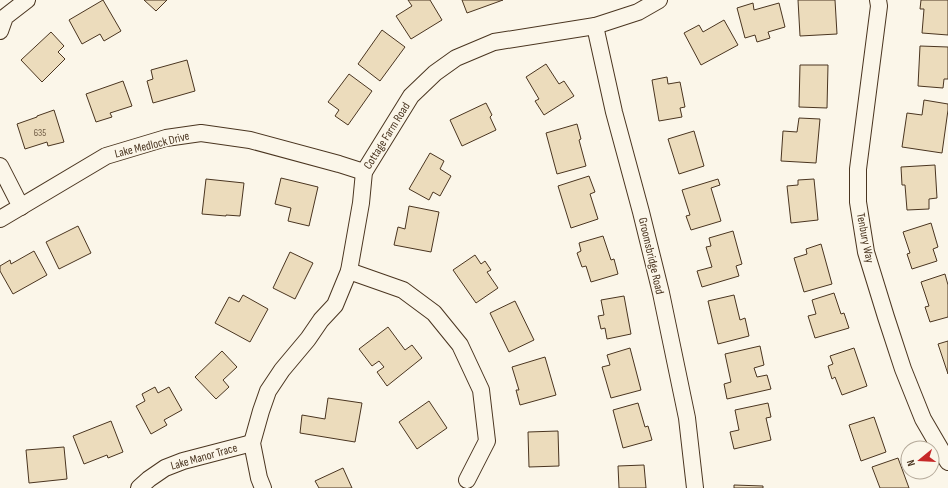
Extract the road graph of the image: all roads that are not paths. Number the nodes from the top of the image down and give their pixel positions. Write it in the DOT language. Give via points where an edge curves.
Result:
graph roads {
  1 [pos="27,0"];
  2 [pos="659,0"];
  3 [pos="878,0"];
  4 [pos="594,26"];
  5 [pos="0,31"];
  6 [pos="0,166"];
  7 [pos="364,172"];
  8 [pos="21,207"];
  9 [pos="0,219"];
  10 [pos="349,271"];
  11 [pos="252,443"];
  12 [pos="948,462"];
  13 [pos="466,480"];
  14 [pos="139,488"];
  15 [pos="263,488"];
  16 [pos="695,488"];
  1 -- 5 [label="street" via="5,17"];
  2 -- 4 [label="street, Cottage Farm Road" via="638,12"];
  3 -- 12 [label="street, Tenbury Way" via="858,169 858,202 866,252 903,369 923,419"];
  4 -- 7 [label="street, Cottage Farm Road" via="494,42 456,58 434,72 411,96"];
  4 -- 16 [label="street, Groomsbridge Road" via="662,301 687,418"];
  6 -- 8 [label="street"];
  7 -- 8 [label="street, Lake Medlock Drive" via="250,140 201,133 166,138 106,156"];
  7 -- 10 [label="street, Cottage Farm Road"];
  8 -- 9 [label="street, Lake Medlock Drive"];
  10 -- 11 [label="street, Cottage Farm Road" via="335,305 268,391"];
  10 -- 13 [label="street" via="403,290 434,313 460,345 481,390 487,440"];
  11 -- 14 [label="street, Lake Manor Trace" via="165,468"];
  11 -- 15 [label="street, Cottage Farm Road"];
}
